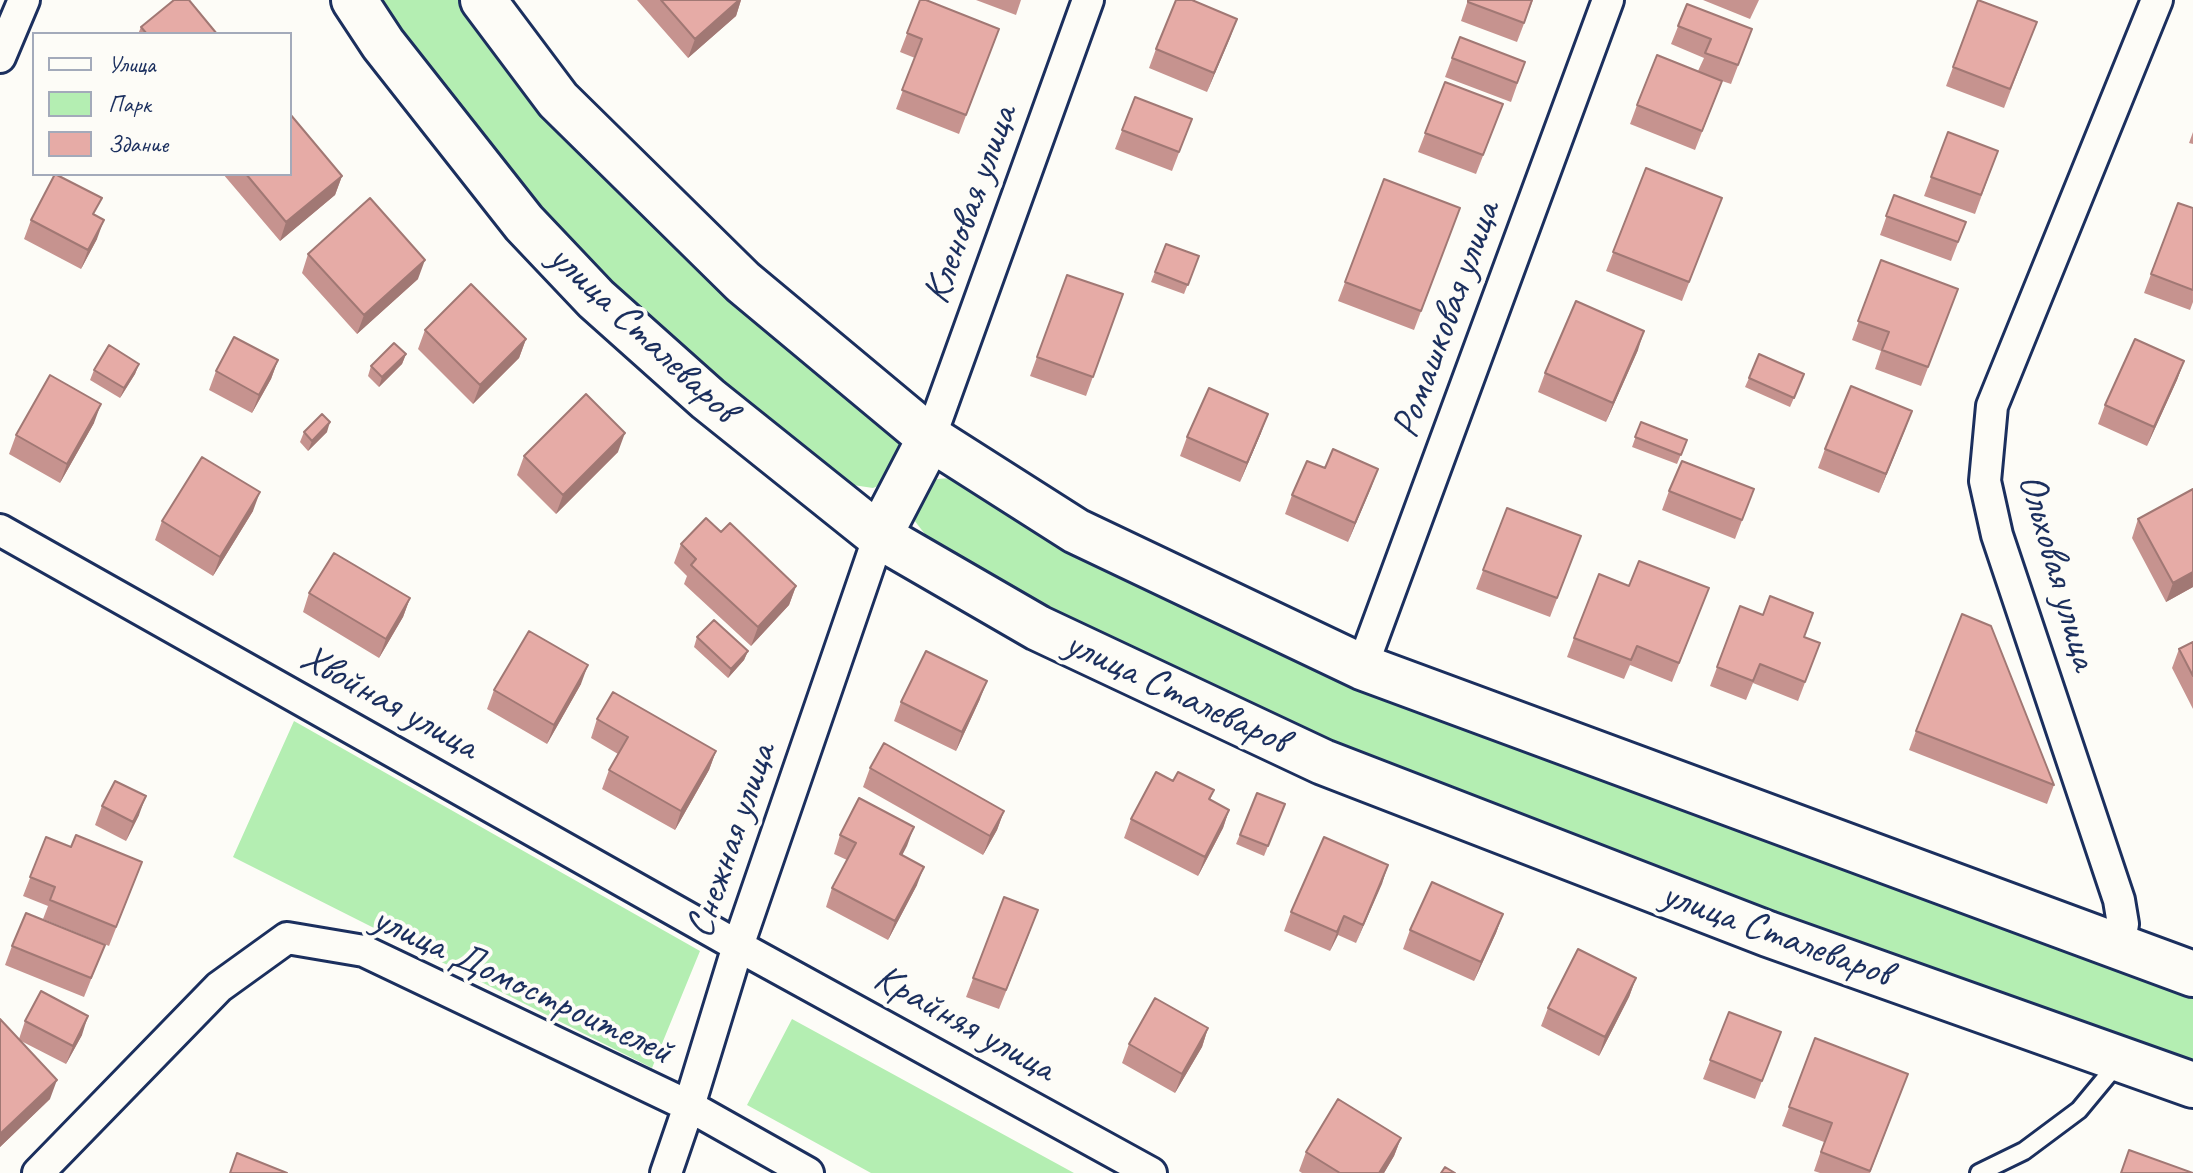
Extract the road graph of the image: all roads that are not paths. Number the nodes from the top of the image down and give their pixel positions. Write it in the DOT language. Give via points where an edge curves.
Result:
graph roads {
  1 [pos="24,0"];
  2 [pos="354,0"];
  3 [pos="483,0"];
  4 [pos="1088,0"];
  5 [pos="1608,0"];
  6 [pos="2157,0"];
  7 [pos="0,57"];
  8 [pos="930,438"];
  9 [pos="0,530"];
  10 [pos="879,536"];
  11 [pos="1362,667"];
  12 [pos="738,946"];
  13 [pos="2119,946"];
  14 [pos="2193,974"];
  15 [pos="2121,1059"];
  16 [pos="2193,1085"];
  17 [pos="689,1106"];
  18 [pos="38,1173"];
  19 [pos="666,1173"];
  20 [pos="808,1173"];
  21 [pos="1151,1173"];
  22 [pos="1979,1173"];
  1 -- 7 [label="street"];
  2 -- 10 [label="main road, улица Сталеваров" via="524,223 596,299 708,399"];
  3 -- 8 [label="main road" via="558,100 655,197 743,282"];
  4 -- 8 [label="street, Кленовая улица"];
  5 -- 11 [label="street, Ромашковая улица"];
  6 -- 13 [label="street, Ольховая улица" via="1992,406 1985,481 1997,535 2119,900"];
  8 -- 10 [label="main road"];
  8 -- 11 [label="main road" via="1076,531"];
  9 -- 12 [label="street, Хвойная улица"];
  10 -- 12 [label="street, Снежная улица"];
  10 -- 15 [label="main road, улица Сталеваров" via="1038,628 1323,762 1768,934"];
  11 -- 13 [label="main road"];
  12 -- 17 [label="street, Снежная улица"];
  12 -- 21 [label="street, Крайняя улица"];
  13 -- 14 [label="main road"];
  15 -- 16 [label="main road, улица Сталеваров"];
  15 -- 22 [label="lane" via="2079,1110 2024,1151"];
  17 -- 18 [label="street, улица Домостроителей" via="364,951 287,938 219,987"];
  17 -- 19 [label="street, Снежная улица"];
  17 -- 20 [label="street, улица Домостроителей"];
}
